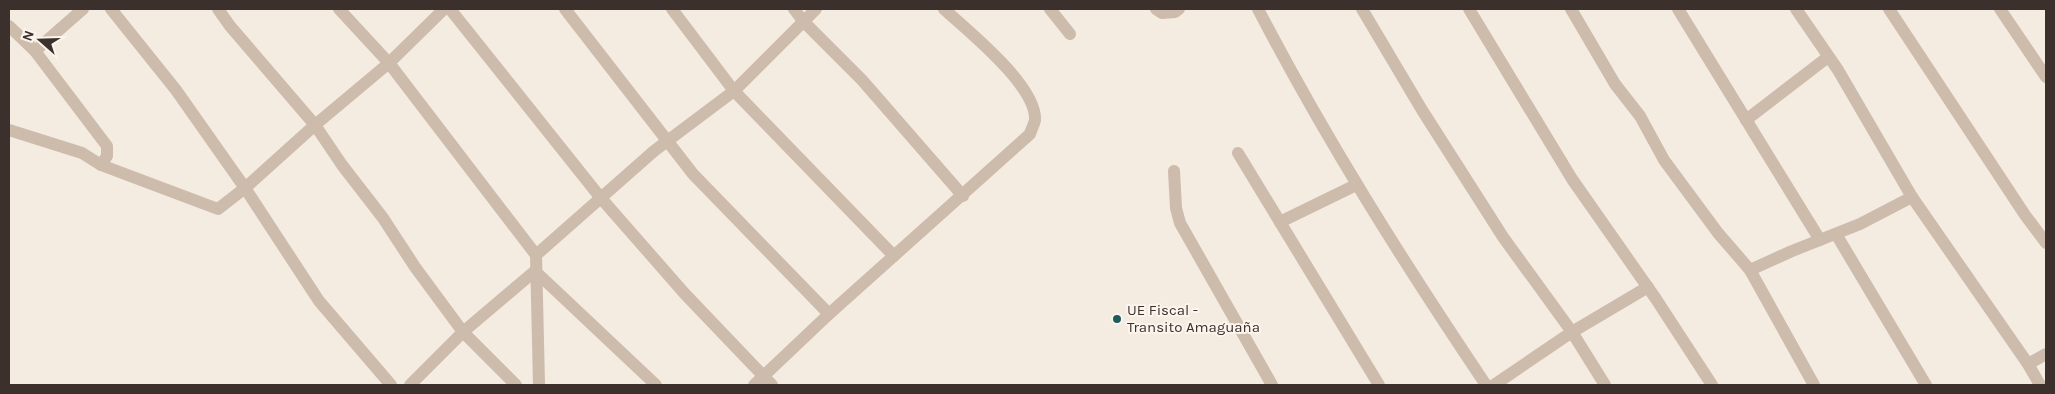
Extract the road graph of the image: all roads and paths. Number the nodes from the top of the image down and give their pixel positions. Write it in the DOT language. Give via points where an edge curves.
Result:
graph roads {
  1 [pos="83,9"];
  2 [pos="111,9"];
  3 [pos="218,9"];
  4 [pos="339,9"];
  5 [pos="444,9"];
  6 [pos="450,9"];
  7 [pos="566,9"];
  8 [pos="672,9"];
  9 [pos="794,9"];
  10 [pos="816,9"];
  11 [pos="944,9"];
  12 [pos="1050,9"];
  13 [pos="1156,9"];
  14 [pos="1179,9"];
  15 [pos="1258,9"];
  16 [pos="1362,9"];
  17 [pos="1469,9"];
  18 [pos="1571,9"];
  19 [pos="1678,9"];
  20 [pos="1796,9"];
  21 [pos="1889,9"];
  22 [pos="2000,9"];
  23 [pos="803,21"];
  24 [pos="9,26"];
  25 [pos="1070,34"];
  26 [pos="35,51"];
  27 [pos="1828,56"];
  28 [pos="389,63"];
  29 [pos="2046,77"];
  30 [pos="734,91"];
  31 [pos="1746,120"];
  32 [pos="315,125"];
  33 [pos="9,130"];
  34 [pos="667,140"];
  35 [pos="1238,153"];
  36 [pos="102,165"];
  37 [pos="1174,171"];
  38 [pos="1356,185"];
  39 [pos="246,188"];
  40 [pos="963,196"];
  41 [pos="1912,197"];
  42 [pos="600,198"];
  43 [pos="1280,222"];
  44 [pos="1836,234"];
  45 [pos="1820,240"];
  46 [pos="2046,243"];
  47 [pos="536,255"];
  48 [pos="894,256"];
  49 [pos="1750,270"];
  50 [pos="536,271"];
  51 [pos="1648,287"];
  52 [pos="829,314"];
  53 [pos="463,332"];
  54 [pos="1572,332"];
  55 [pos="2046,354"];
  56 [pos="2028,364"];
  57 [pos="763,382"];
  58 [pos="390,385"];
  59 [pos="410,385"];
  60 [pos="516,385"];
  61 [pos="539,385"];
  62 [pos="656,385"];
  63 [pos="1272,385"];
  64 [pos="1379,385"];
  65 [pos="1486,385"];
  66 [pos="1494,385"];
  67 [pos="1606,385"];
  68 [pos="1712,385"];
  69 [pos="1814,385"];
  70 [pos="1926,385"];
  71 [pos="2040,385"];
  1 -- 26 [label="street"];
  2 -- 39 [label="street" via="176,90"];
  3 -- 32 [label="street"];
  4 -- 28 [label="street"];
  5 -- 28 [label="street"];
  6 -- 42 [label="street"];
  7 -- 34 [label="street"];
  8 -- 30 [label="street"];
  9 -- 23 [label="street"];
  10 -- 23 [label="street"];
  11 -- 40 [label="street" via="1022,84 1035,121 1030,134"];
  12 -- 25 [label="street"];
  13 -- 14 [label="street" via="1162,13"];
  15 -- 38 [label="street"];
  16 -- 54 [label="street" via="1503,237"];
  17 -- 51 [label="street" via="1572,179"];
  18 -- 49 [label="street" via="1615,84 1640,116 1664,160 1718,234"];
  19 -- 31 [label="street"];
  20 -- 27 [label="street"];
  21 -- 46 [label="street"];
  22 -- 29 [label="street"];
  23 -- 30 [label="street"];
  23 -- 40 [label="street" via="862,80"];
  24 -- 26 [label="street"];
  26 -- 36 [label="street" via="107,146 107,156"];
  27 -- 31 [label="street"];
  27 -- 41 [label="street"];
  28 -- 32 [label="street"];
  28 -- 47 [label="street"];
  30 -- 34 [label="street"];
  30 -- 48 [label="street"];
  31 -- 45 [label="street"];
  32 -- 39 [label="street"];
  32 -- 53 [label="street"];
  33 -- 36 [label="street" via="82,153"];
  34 -- 42 [label="street"];
  34 -- 52 [label="street" via="693,174"];
  35 -- 43 [label="street"];
  36 -- 39 [label="street" via="218,209"];
  37 -- 63 [label="street" via="1180,223"];
  38 -- 43 [label="street"];
  38 -- 65 [label="street"];
  39 -- 58 [label="street" via="319,301"];
  40 -- 48 [label="street"];
  41 -- 44 [label="street"];
  41 -- 56 [label="street"];
  42 -- 47 [label="street"];
  42 -- 57 [label="street"];
  43 -- 64 [label="street"];
  44 -- 45 [label="street"];
  44 -- 70 [label="street"];
  45 -- 49 [label="street"];
  47 -- 50 [label="street"];
  48 -- 52 [label="street"];
  49 -- 69 [label="street"];
  50 -- 53 [label="street"];
  50 -- 61 [label="street"];
  50 -- 62 [label="street"];
  51 -- 54 [label="street"];
  51 -- 68 [label="street"];
  52 -- 57 [label="street"];
  53 -- 59 [label="street"];
  53 -- 60 [label="street"];
  54 -- 66 [label="street"];
  54 -- 67 [label="street"];
  55 -- 56 [label="street"];
  56 -- 71 [label="street"];
}
